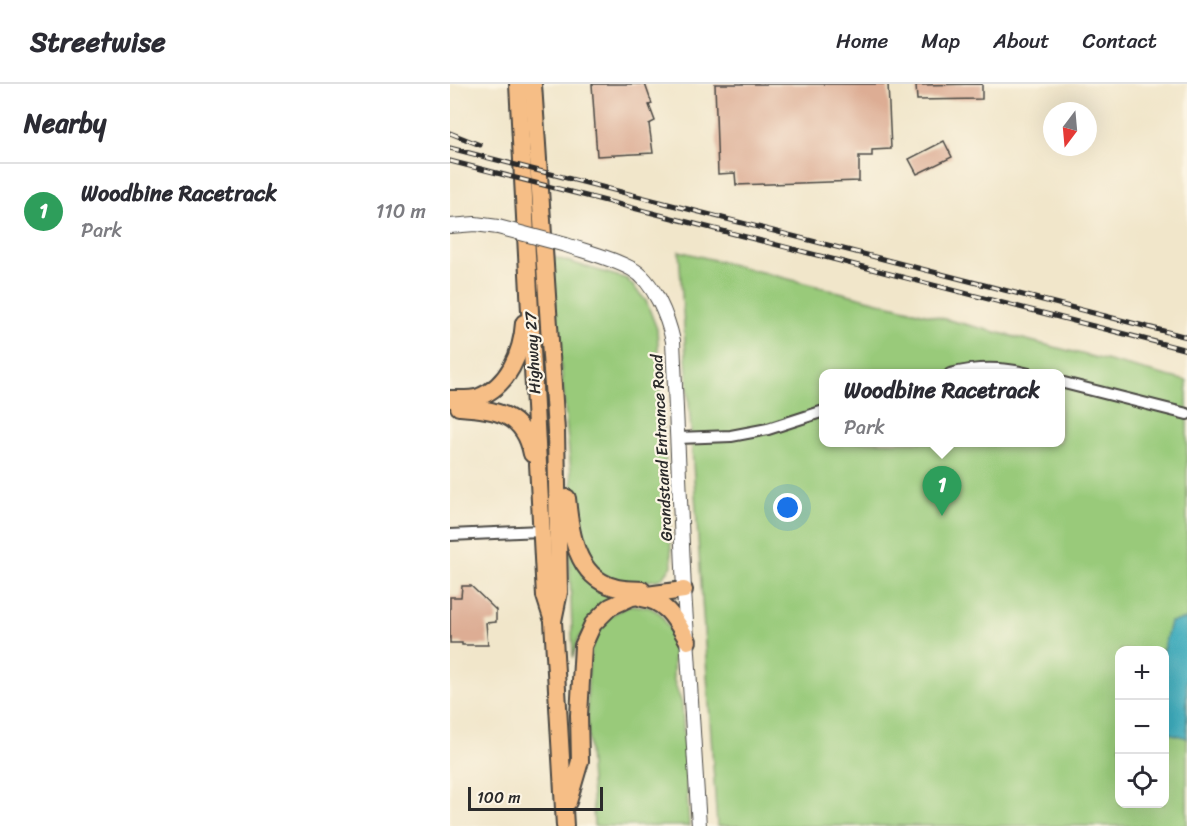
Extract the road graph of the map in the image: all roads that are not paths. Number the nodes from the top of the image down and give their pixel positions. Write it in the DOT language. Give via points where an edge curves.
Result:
graph roads {
  1 [pos="518,84"];
  2 [pos="533,84"];
  3 [pos="450,226"];
  4 [pos="528,262"];
  5 [pos="985,369"];
  6 [pos="1012,369"];
  7 [pos="1065,383"];
  8 [pos="450,401"];
  9 [pos="819,413"];
  10 [pos="1187,414"];
  11 [pos="556,431"];
  12 [pos="678,438"];
  13 [pos="540,507"];
  14 [pos="541,531"];
  15 [pos="450,535"];
  16 [pos="684,590"];
  17 [pos="651,594"];
  18 [pos="632,597"];
  19 [pos="553,621"];
  20 [pos="688,641"];
  21 [pos="565,820"];
  22 [pos="699,826"];
  1 -- 4 [label="main road, Highway 27"];
  2 -- 11 [label="main road, Highway 27"];
  3 -- 12 [label="street, Grandstand Entrance Road, bridge" via="498,227 566,245 634,270 651,288 668,321 673,341"];
  4 -- 8 [label="main road" via="523,336 516,363 495,389 477,398"];
  4 -- 13 [label="main road, Highway 27"];
  5 -- 6 [label="street"];
  7 -- 10 [label="street"];
  8 -- 13 [label="main road" via="457,406 505,414 522,428 530,443"];
  9 -- 12 [label="street" via="731,436"];
  11 -- 17 [label="main road" via="568,514 585,567 613,587"];
  11 -- 19 [label="main road, Highway 27" via="559,592"];
  12 -- 16 [label="street, Grandstand Entrance Road"];
  13 -- 14 [label="main road, Highway 27"];
  14 -- 15 [label="street"];
  14 -- 19 [label="main road, Highway 27" via="545,596"];
  16 -- 17 [label="main road"];
  16 -- 20 [label="street, Grandstand Entrance Road"];
  17 -- 18 [label="main road"];
  18 -- 20 [label="main road" via="663,605"];
  18 -- 21 [label="main road" via="599,616 583,646 579,761"];
  19 -- 21 [label="main road, Highway 27"];
  20 -- 22 [label="street, Grandstand Entrance Road"];
}
